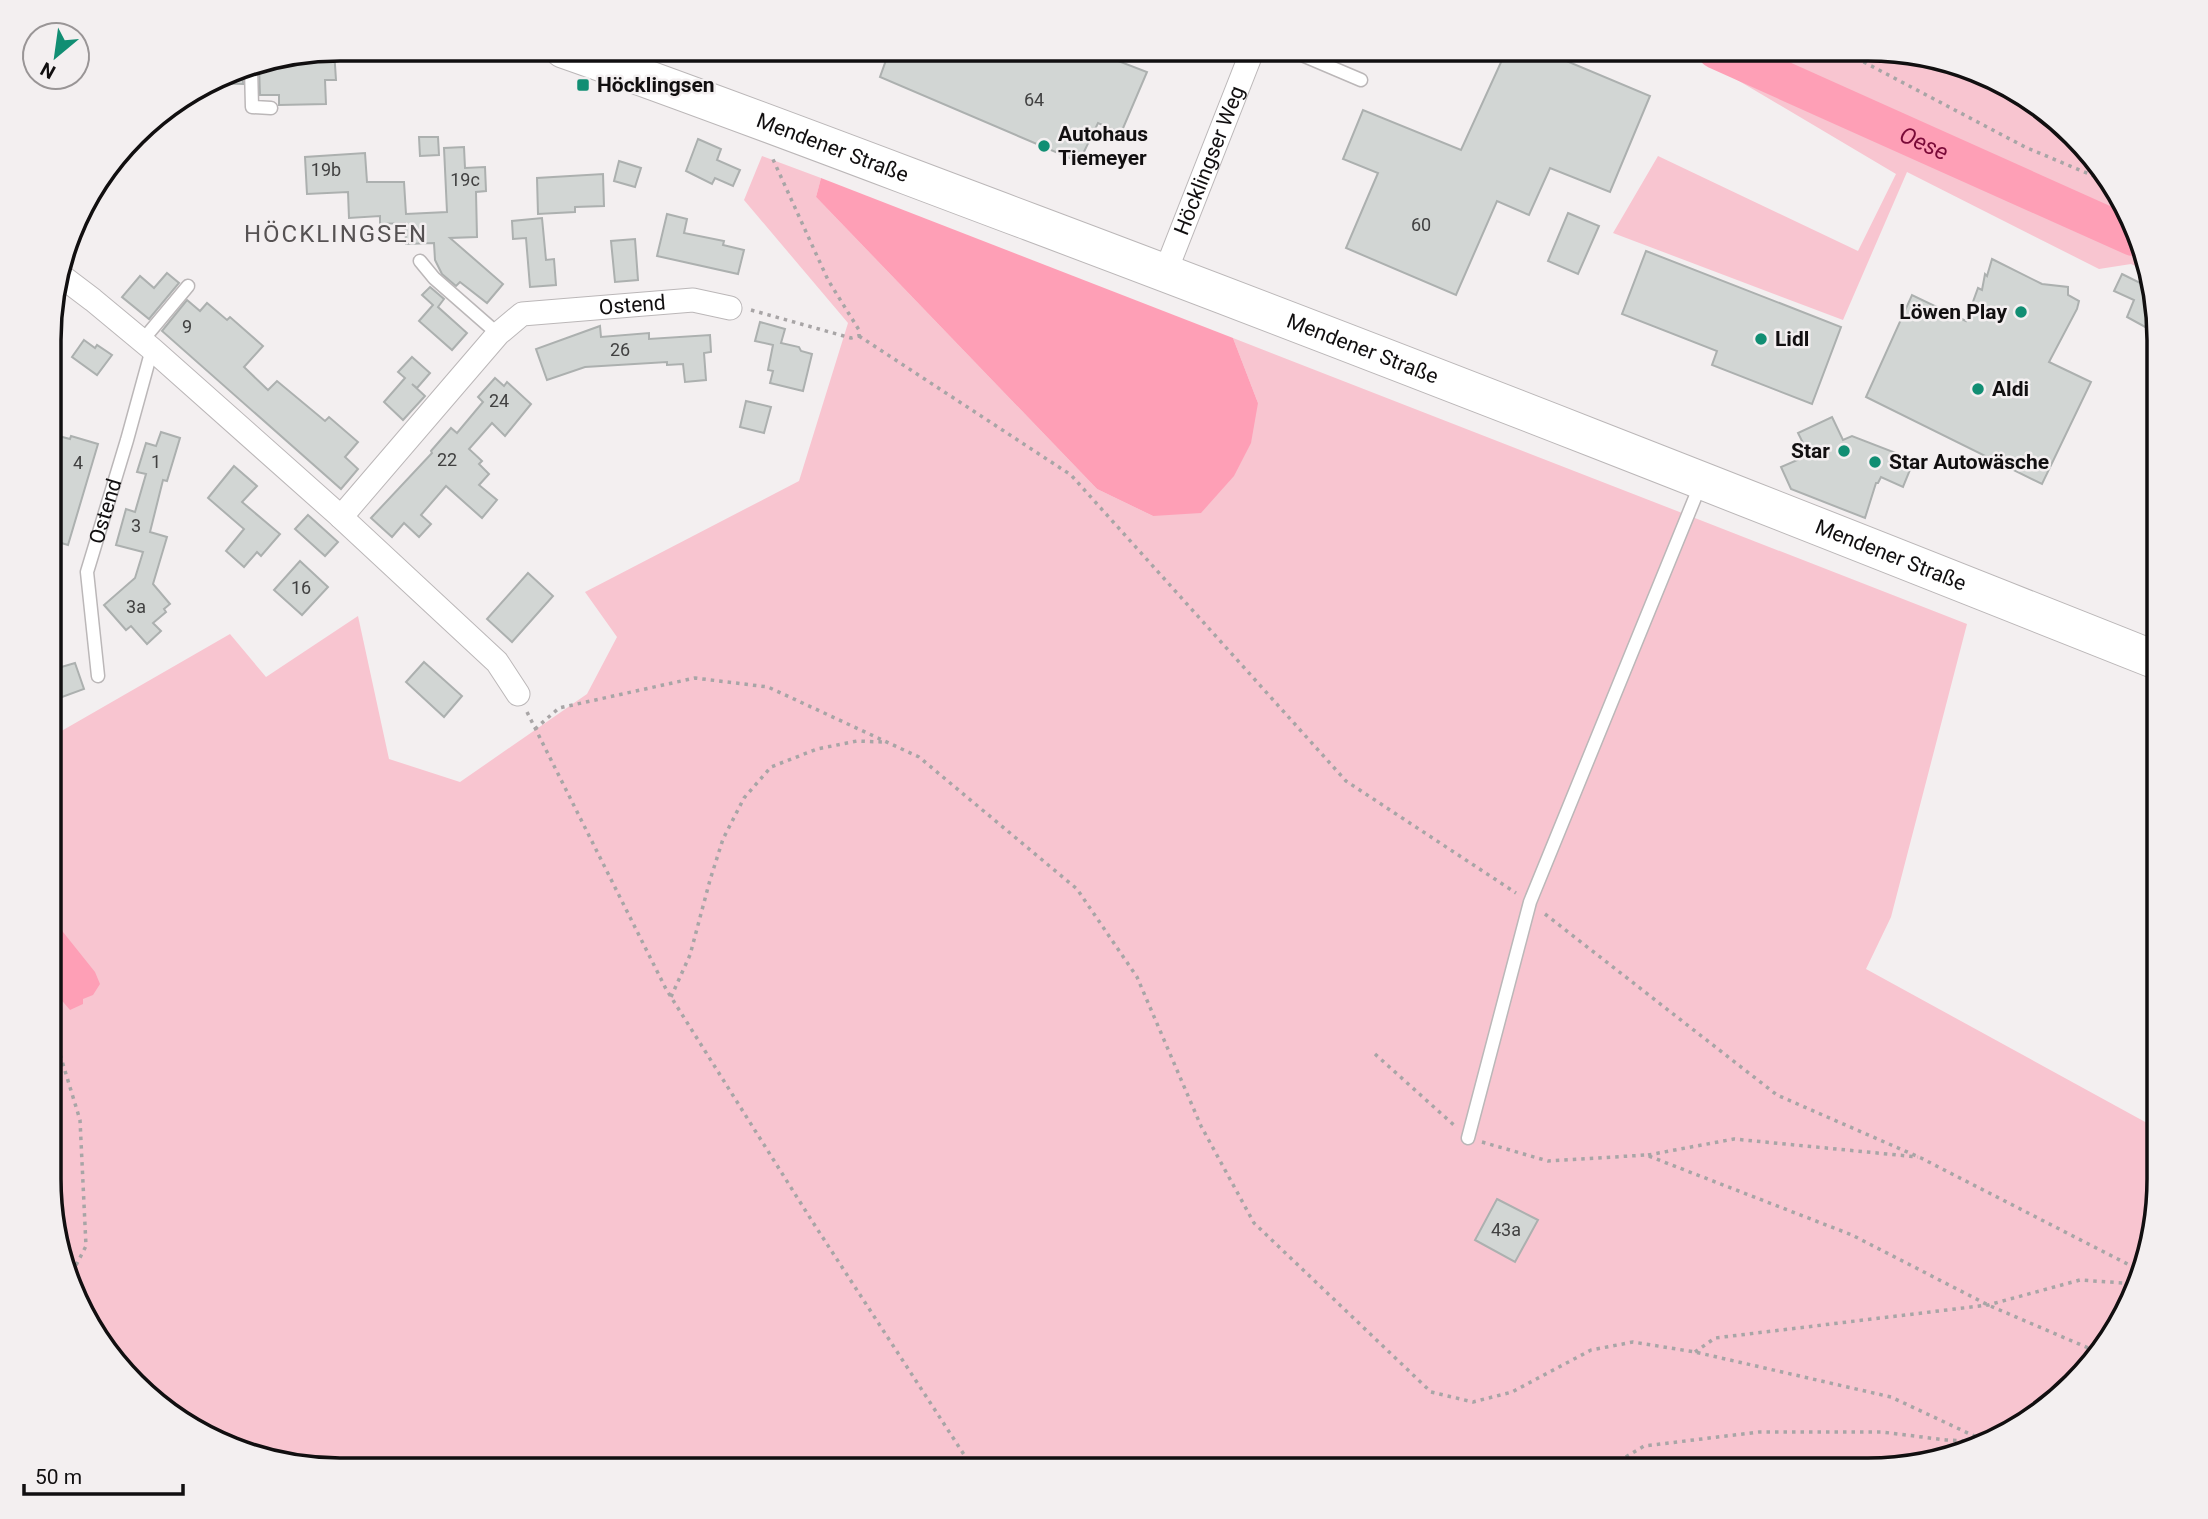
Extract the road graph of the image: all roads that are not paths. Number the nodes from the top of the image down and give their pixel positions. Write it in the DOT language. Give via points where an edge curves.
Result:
graph roads {
  1 [pos="596,61"];
  2 [pos="1248,61"];
  3 [pos="1316,61"];
  4 [pos="251,76"];
  5 [pos="1361,80"];
  6 [pos="271,108"];
  7 [pos="421,261"];
  8 [pos="1165,273"];
  9 [pos="68,281"];
  10 [pos="188,286"];
  11 [pos="730,308"];
  12 [pos="498,334"];
  13 [pos="147,345"];
  14 [pos="1702,481"];
  15 [pos="341,517"];
  16 [pos="2147,657"];
  17 [pos="98,676"];
  18 [pos="518,694"];
  19 [pos="1468,1138"];
  1 -- 8 [label="main road, Mendener Straße"];
  2 -- 8 [label="street, Höcklingser Weg"];
  3 -- 5 [label="lane"];
  4 -- 6 [label="lane" via="252,107"];
  7 -- 12 [label="lane"];
  8 -- 14 [label="main road, Mendener Straße"];
  9 -- 13 [label="street"];
  10 -- 13 [label="lane"];
  11 -- 12 [label="street, Ostend" via="693,300 522,314"];
  12 -- 15 [label="street, Ostend"];
  13 -- 15 [label="street"];
  13 -- 17 [label="lane, Ostend" via="127,440 87,572"];
  14 -- 16 [label="main road, Mendener Straße"];
  14 -- 19 [label="lane" via="1530,902"];
  15 -- 18 [label="street" via="497,662"];
}
